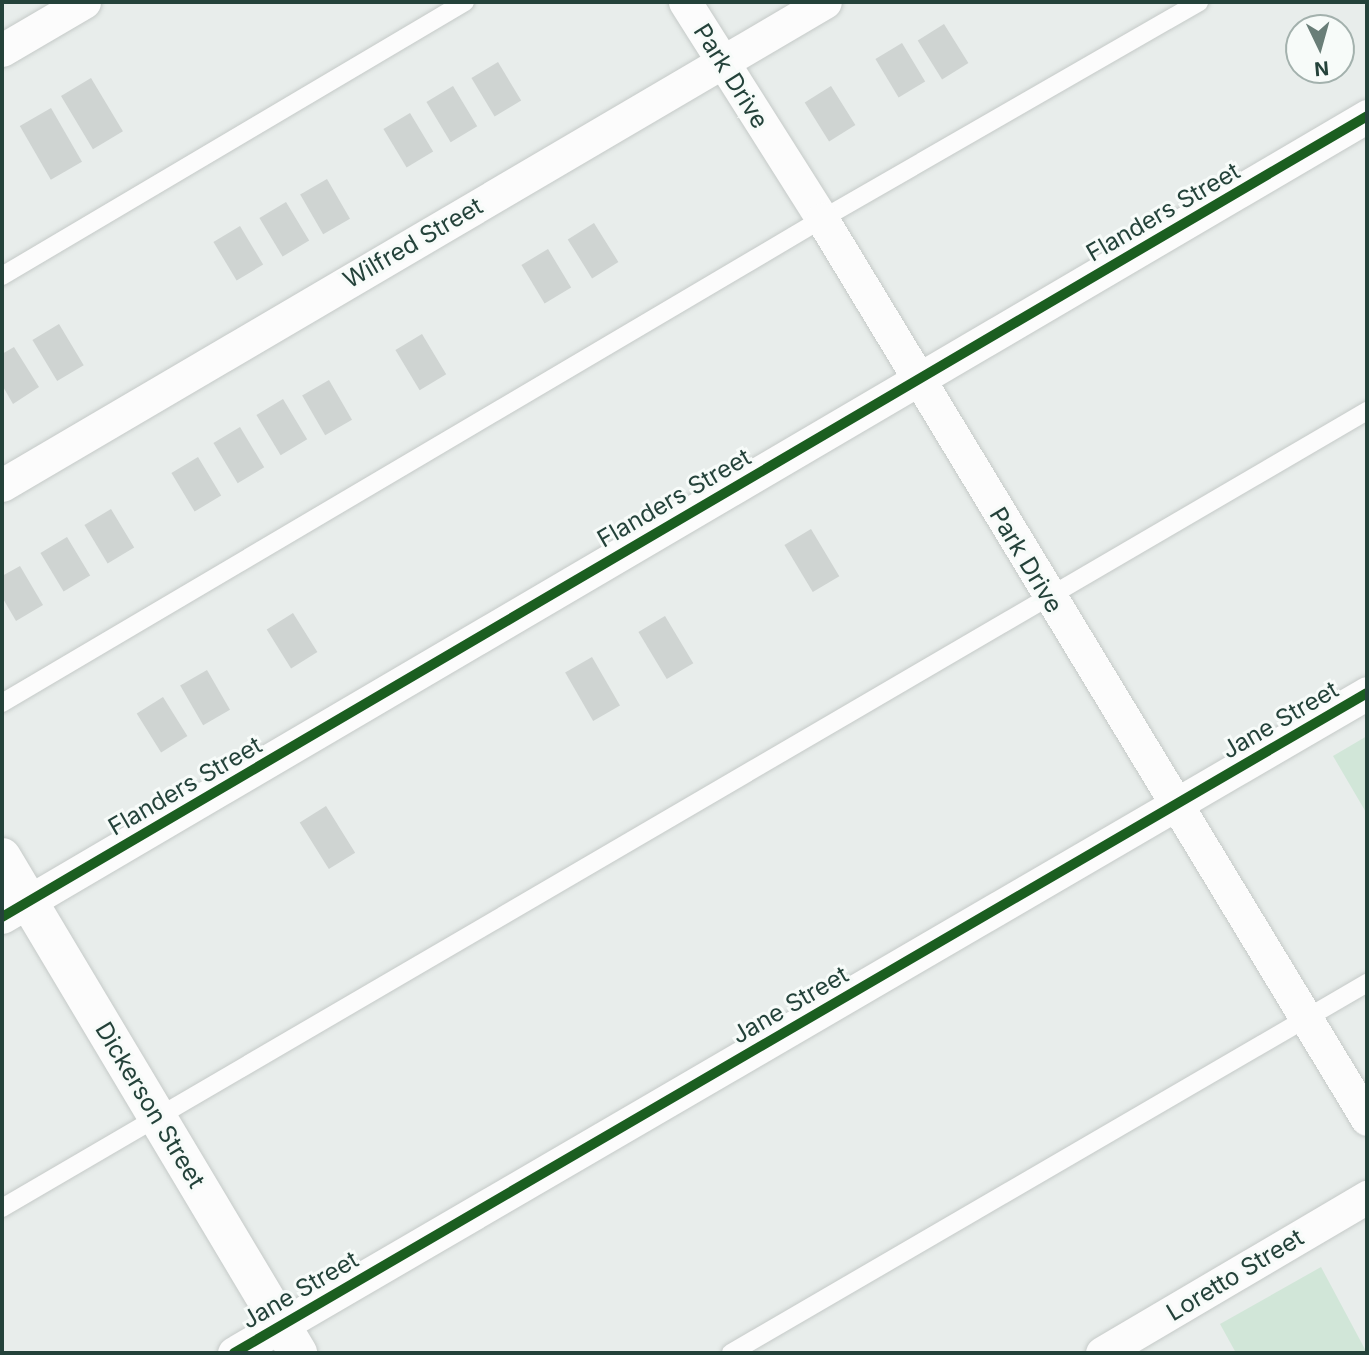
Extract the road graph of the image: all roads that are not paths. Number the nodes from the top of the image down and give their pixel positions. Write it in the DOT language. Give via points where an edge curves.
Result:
graph roads {
  1 [pos="84,2"];
  2 [pos="465,2"];
  3 [pos="685,2"];
  4 [pos="825,2"];
  5 [pos="1199,2"];
  6 [pos="2,50"];
  7 [pos="722,62"];
  8 [pos="1367,116"];
  9 [pos="822,219"];
  10 [pos="2,276"];
  11 [pos="917,380"];
  12 [pos="1367,411"];
  13 [pos="2,485"];
  14 [pos="1049,597"];
  15 [pos="1367,693"];
  16 [pos="2,703"];
  17 [pos="1175,806"];
  18 [pos="2,857"];
  19 [pos="15,910"];
  20 [pos="1367,983"];
  21 [pos="1307,1020"];
  22 [pos="156,1115"];
  23 [pos="1367,1119"];
  24 [pos="1367,1197"];
  25 [pos="2,1208"];
  26 [pos="290,1339"];
  27 [pos="234,1353"];
  28 [pos="732,1353"];
  29 [pos="1102,1353"];
  1 -- 6 [label="street"];
  2 -- 10 [label="lane"];
  3 -- 7 [label="street, Park Drive"];
  4 -- 7 [label="street, Wilfred Street"];
  5 -- 9 [label="lane"];
  7 -- 9 [label="street, Park Drive"];
  7 -- 13 [label="street, Wilfred Street"];
  8 -- 11 [label="street, Flanders Street"];
  9 -- 11 [label="street, Park Drive"];
  9 -- 16 [label="lane"];
  11 -- 14 [label="street, Park Drive"];
  11 -- 19 [label="street, Flanders Street"];
  12 -- 14 [label="lane"];
  14 -- 17 [label="street, Park Drive"];
  14 -- 22 [label="lane"];
  15 -- 17 [label="street, Jane Street"];
  17 -- 21 [label="street, Park Drive"];
  17 -- 26 [label="street, Jane Street"];
  18 -- 19 [label="street, Dickerson Street"];
  19 -- 22 [label="street, Dickerson Street"];
  20 -- 21 [label="lane"];
  21 -- 23 [label="street, Park Drive"];
  21 -- 28 [label="lane"];
  22 -- 25 [label="lane"];
  22 -- 26 [label="street, Dickerson Street"];
  24 -- 29 [label="street, Loretto Street"];
  26 -- 27 [label="street, Jane Street"];
}
